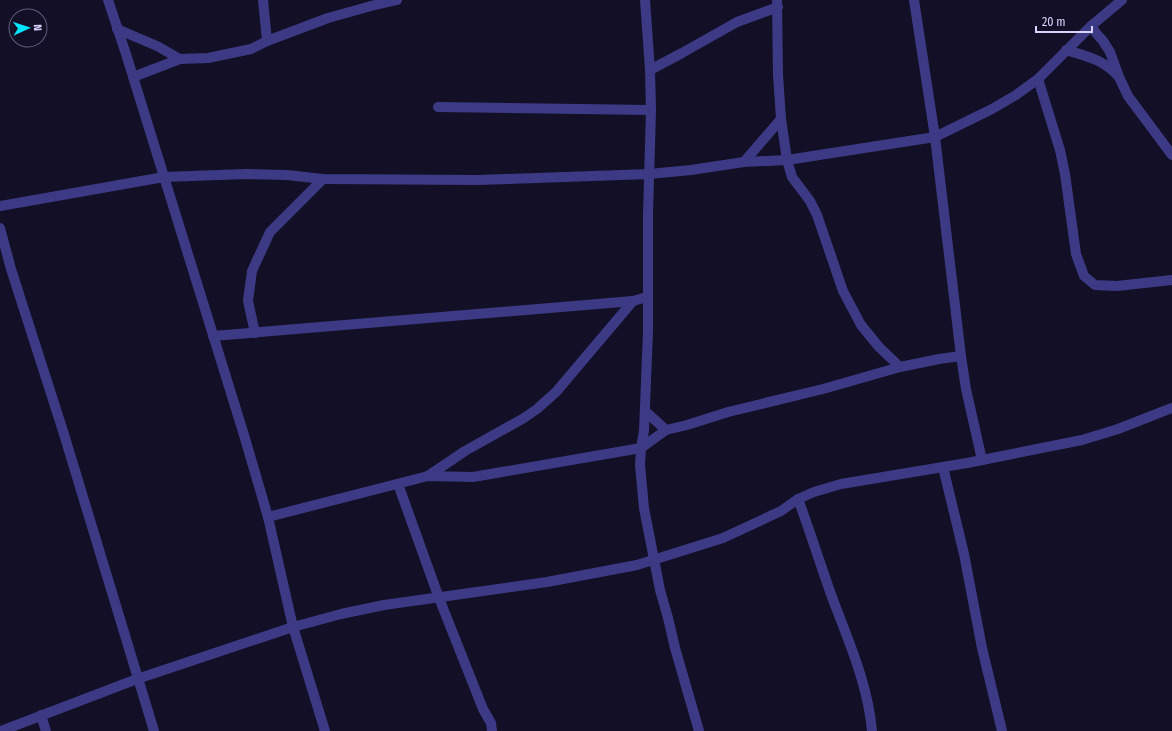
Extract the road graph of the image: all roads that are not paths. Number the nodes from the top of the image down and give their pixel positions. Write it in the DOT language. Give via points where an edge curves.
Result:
graph roads {
  1 [pos="108,0"];
  2 [pos="263,0"];
  3 [pos="397,0"];
  4 [pos="646,0"];
  5 [pos="914,0"];
  6 [pos="1122,0"];
  7 [pos="778,4"];
  8 [pos="1091,26"];
  9 [pos="118,28"];
  10 [pos="267,42"];
  11 [pos="1066,50"];
  12 [pos="180,59"];
  13 [pos="650,70"];
  14 [pos="133,77"];
  15 [pos="1119,77"];
  16 [pos="1038,79"];
  17 [pos="438,107"];
  18 [pos="651,110"];
  19 [pos="781,119"];
  20 [pos="935,138"];
  21 [pos="1172,155"];
  22 [pos="787,160"];
  23 [pos="744,162"];
  24 [pos="649,174"];
  25 [pos="164,177"];
  26 [pos="323,179"];
  27 [pos="0,206"];
  28 [pos="0,228"];
  29 [pos="1172,280"];
  30 [pos="647,297"];
  31 [pos="632,301"];
  32 [pos="256,333"];
  33 [pos="213,336"];
  34 [pos="961,356"];
  35 [pos="900,367"];
  36 [pos="1172,408"];
  37 [pos="645,411"];
  38 [pos="666,430"];
  39 [pos="641,448"];
  40 [pos="982,460"];
  41 [pos="943,467"];
  42 [pos="428,476"];
  43 [pos="398,484"];
  44 [pos="798,499"];
  45 [pos="268,517"];
  46 [pos="654,560"];
  47 [pos="439,598"];
  48 [pos="293,627"];
  49 [pos="137,679"];
  50 [pos="41,715"];
  51 [pos="1,731"];
  52 [pos="46,731"];
  53 [pos="154,731"];
  54 [pos="325,731"];
  55 [pos="492,731"];
  56 [pos="699,731"];
  57 [pos="872,731"];
  58 [pos="1002,731"];
  1 -- 9 [label="street"];
  2 -- 10 [label="street"];
  3 -- 10 [label="street" via="328,18"];
  4 -- 13 [label="street"];
  5 -- 20 [label="street"];
  6 -- 8 [label="street"];
  7 -- 13 [label="street" via="737,22"];
  7 -- 19 [label="street"];
  8 -- 11 [label="street"];
  8 -- 15 [label="street" via="1104,41"];
  9 -- 12 [label="street"];
  9 -- 14 [label="street"];
  10 -- 12 [label="street" via="251,50 234,54"];
  11 -- 15 [label="street" via="1098,60 1109,66"];
  11 -- 16 [label="street"];
  12 -- 14 [label="street"];
  13 -- 18 [label="street"];
  14 -- 25 [label="street"];
  15 -- 21 [label="street" via="1128,96"];
  16 -- 20 [label="street" via="992,109"];
  16 -- 29 [label="street" via="1060,150 1076,254 1084,276 1095,285 1117,286"];
  17 -- 18 [label="street"];
  18 -- 24 [label="street"];
  19 -- 22 [label="street"];
  19 -- 23 [label="street"];
  20 -- 22 [label="street"];
  20 -- 34 [label="street"];
  22 -- 23 [label="street"];
  22 -- 35 [label="street" via="792,177 817,215 843,291 857,318 879,347"];
  23 -- 24 [label="street"];
  24 -- 26 [label="street" via="478,180"];
  24 -- 30 [label="street"];
  25 -- 26 [label="street" via="246,174"];
  25 -- 27 [label="street"];
  25 -- 33 [label="street"];
  26 -- 32 [label="street" via="270,232 252,271 248,301"];
  28 -- 49 [label="street"];
  30 -- 31 [label="street"];
  30 -- 37 [label="street"];
  31 -- 32 [label="street"];
  31 -- 42 [label="street" via="556,392 537,409"];
  32 -- 33 [label="street"];
  33 -- 45 [label="street"];
  34 -- 35 [label="street"];
  34 -- 40 [label="street"];
  35 -- 38 [label="street"];
  36 -- 40 [label="street" via="1082,440"];
  37 -- 38 [label="street"];
  37 -- 39 [label="street"];
  38 -- 39 [label="street"];
  39 -- 42 [label="street" via="474,477"];
  39 -- 46 [label="street" via="644,508"];
  40 -- 41 [label="street"];
  41 -- 44 [label="street" via="841,484"];
  41 -- 58 [label="street"];
  42 -- 43 [label="street"];
  43 -- 45 [label="street"];
  43 -- 47 [label="street"];
  44 -- 46 [label="street" via="781,511 723,538"];
  44 -- 57 [label="street" via="860,674"];
  45 -- 48 [label="street"];
  46 -- 47 [label="street" via="547,582"];
  46 -- 56 [label="street" via="675,648"];
  47 -- 48 [label="street" via="370,608"];
  47 -- 55 [label="street" via="491,723"];
  48 -- 49 [label="street"];
  48 -- 54 [label="street"];
  49 -- 50 [label="street"];
  49 -- 53 [label="street"];
  50 -- 51 [label="street"];
  50 -- 52 [label="street"];
}
